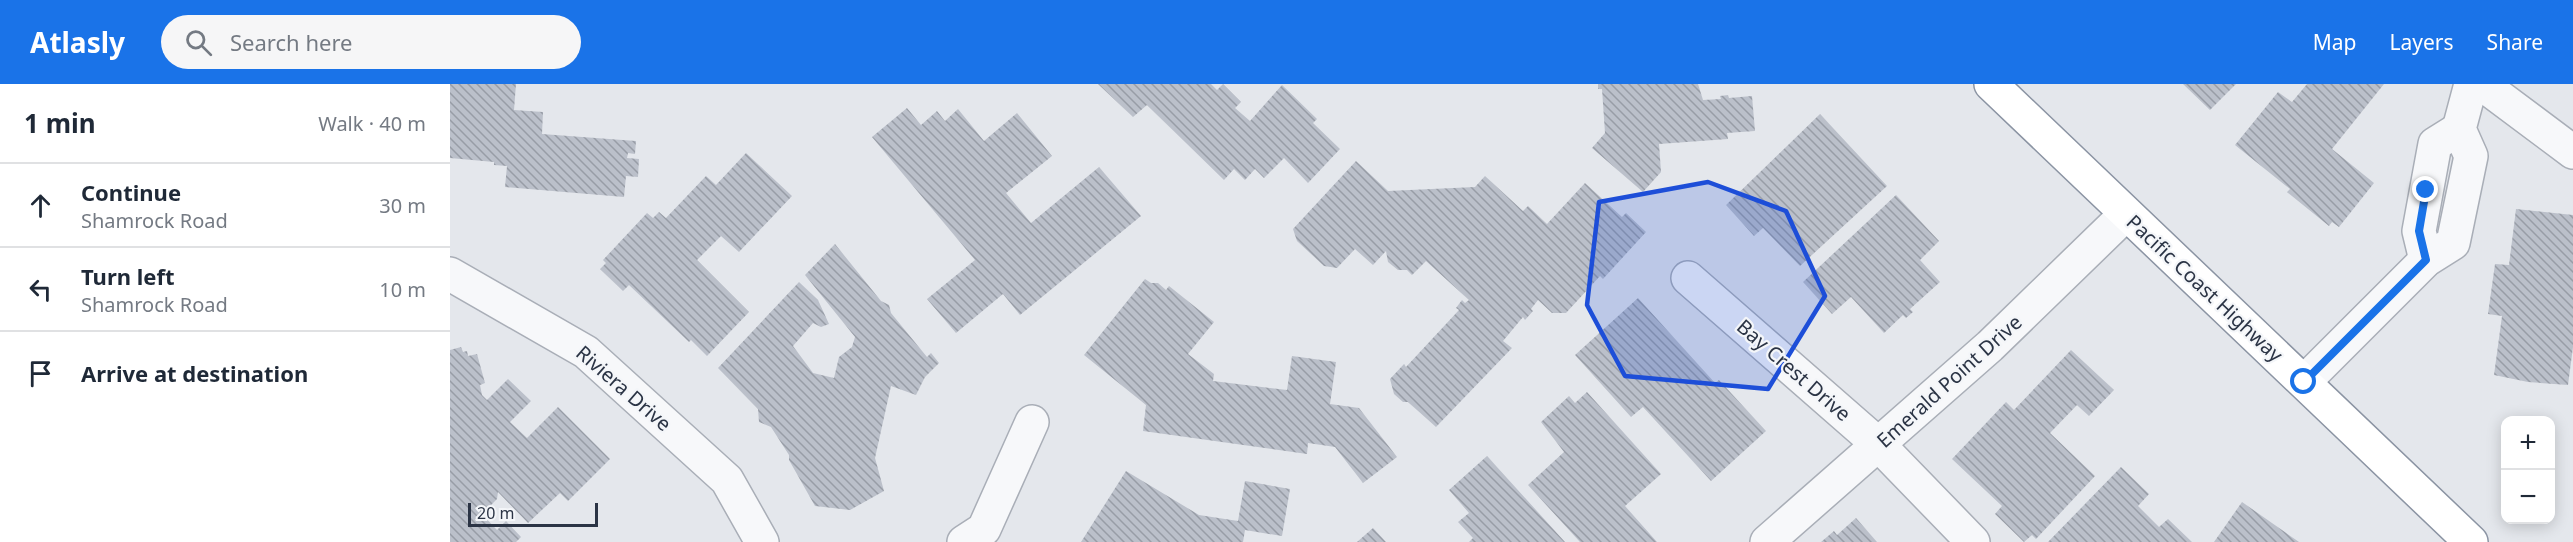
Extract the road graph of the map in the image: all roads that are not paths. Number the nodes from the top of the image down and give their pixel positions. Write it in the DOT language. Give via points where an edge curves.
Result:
graph roads {
  1 [pos="1991,84"];
  2 [pos="2471,84"];
  3 [pos="2482,84"];
  4 [pos="2573,152"];
  5 [pos="2126,214"];
  6 [pos="450,274"];
  7 [pos="1688,278"];
  8 [pos="2304,382"];
  9 [pos="1032,422"];
  10 [pos="1878,444"];
  11 [pos="762,542"];
  12 [pos="964,542"];
  13 [pos="1767,542"];
  14 [pos="1973,542"];
  15 [pos="2471,542"];
  1 -- 5 [label="highway, Pacific Coast Highway"];
  2 -- 8 [label="street" via="2459,129 2435,144 2419,231 2426,260"];
  3 -- 4 [label="street"];
  5 -- 8 [label="highway, Pacific Coast Highway"];
  5 -- 10 [label="street, Emerald Point Drive" via="1990,346"];
  6 -- 11 [label="street, Riviera Drive" via="586,352 727,480"];
  7 -- 10 [label="street, Bay Crest Drive"];
  8 -- 15 [label="highway, Pacific Coast Highway"];
  9 -- 12 [label="street" via="984,529"];
  10 -- 13 [label="street, Emerald Point Drive"];
  10 -- 14 [label="street, Bay Crest Drive"];
}
